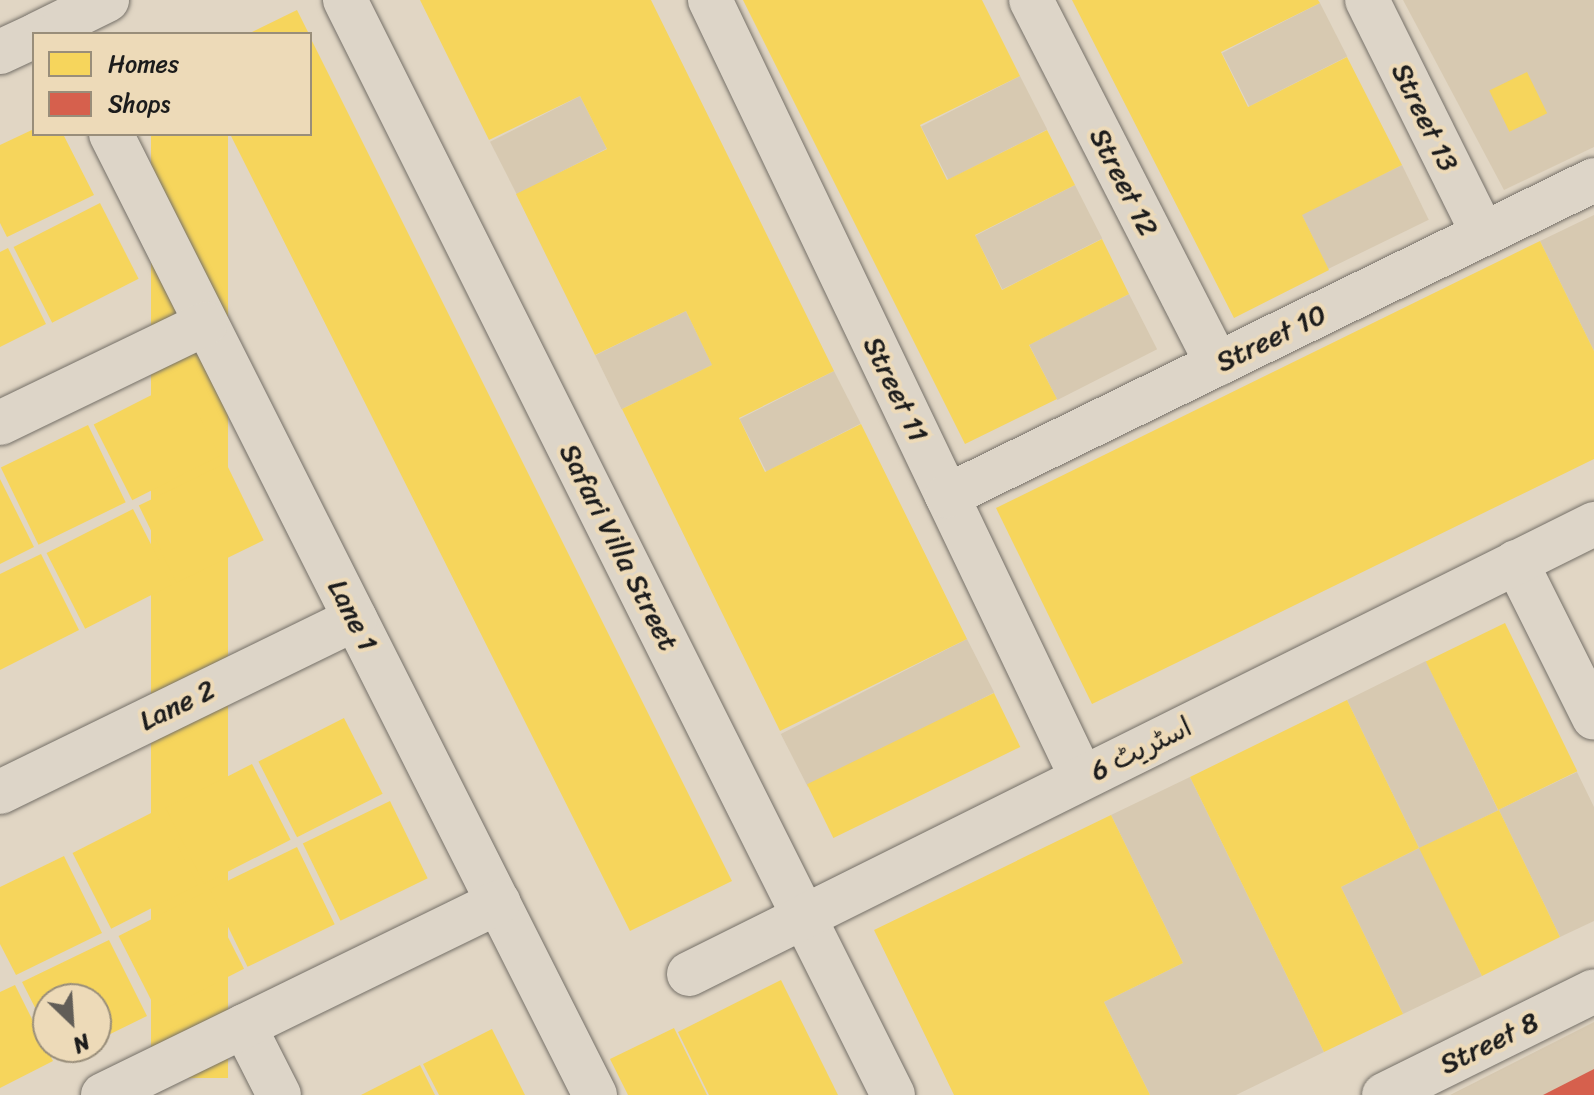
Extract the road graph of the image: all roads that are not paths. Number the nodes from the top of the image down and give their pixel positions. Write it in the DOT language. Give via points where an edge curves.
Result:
graph roads {
  1 [pos="107,0"];
  2 [pos="345,0"];
  3 [pos="710,0"];
  4 [pos="1031,0"];
  5 [pos="1367,0"];
  6 [pos="48,32"];
  7 [pos="32,39"];
  8 [pos="0,52"];
  9 [pos="112,136"];
  10 [pos="1594,180"];
  11 [pos="1483,234"];
  12 [pos="205,324"];
  13 [pos="1217,364"];
  14 [pos="0,423"];
  15 [pos="947,496"];
  16 [pos="1594,524"];
  17 [pos="1516,562"];
  18 [pos="355,619"];
  19 [pos="1594,718"];
  20 [pos="1082,778"];
  21 [pos="0,792"];
  22 [pos="498,902"];
  23 [pos="804,916"];
  24 [pos="689,974"];
  25 [pos="1594,991"];
  26 [pos="244,1026"];
  27 [pos="103,1095"];
  28 [pos="279,1095"];
  29 [pos="595,1095"];
  30 [pos="893,1095"];
  31 [pos="1384,1095"];
  1 -- 6 [label="street"];
  2 -- 23 [label="street, Safari Villa Street"];
  3 -- 15 [label="street, Street 11"];
  4 -- 13 [label="street, Street 12"];
  5 -- 11 [label="street, Street 13"];
  7 -- 8 [label="street"];
  9 -- 12 [label="street, Lane 1"];
  10 -- 11 [label="street, Street 10"];
  11 -- 13 [label="street, Street 10"];
  12 -- 14 [label="street"];
  12 -- 18 [label="street, Lane 1"];
  13 -- 15 [label="street, Street 10"];
  15 -- 20 [label="street, Street 11"];
  16 -- 17 [label="street, اسٹریٹ 6"];
  17 -- 19 [label="street"];
  17 -- 20 [label="street, اسٹریٹ 6"];
  18 -- 21 [label="street, Lane 2"];
  18 -- 22 [label="street, Lane 1"];
  20 -- 23 [label="street, اسٹریٹ 6"];
  22 -- 26 [label="street"];
  22 -- 29 [label="street, Lane 1"];
  23 -- 24 [label="street, اسٹریٹ 6"];
  23 -- 30 [label="street, Safari Villa Street"];
  25 -- 31 [label="street, Street 8"];
  26 -- 27 [label="street"];
  26 -- 28 [label="street"];
}
